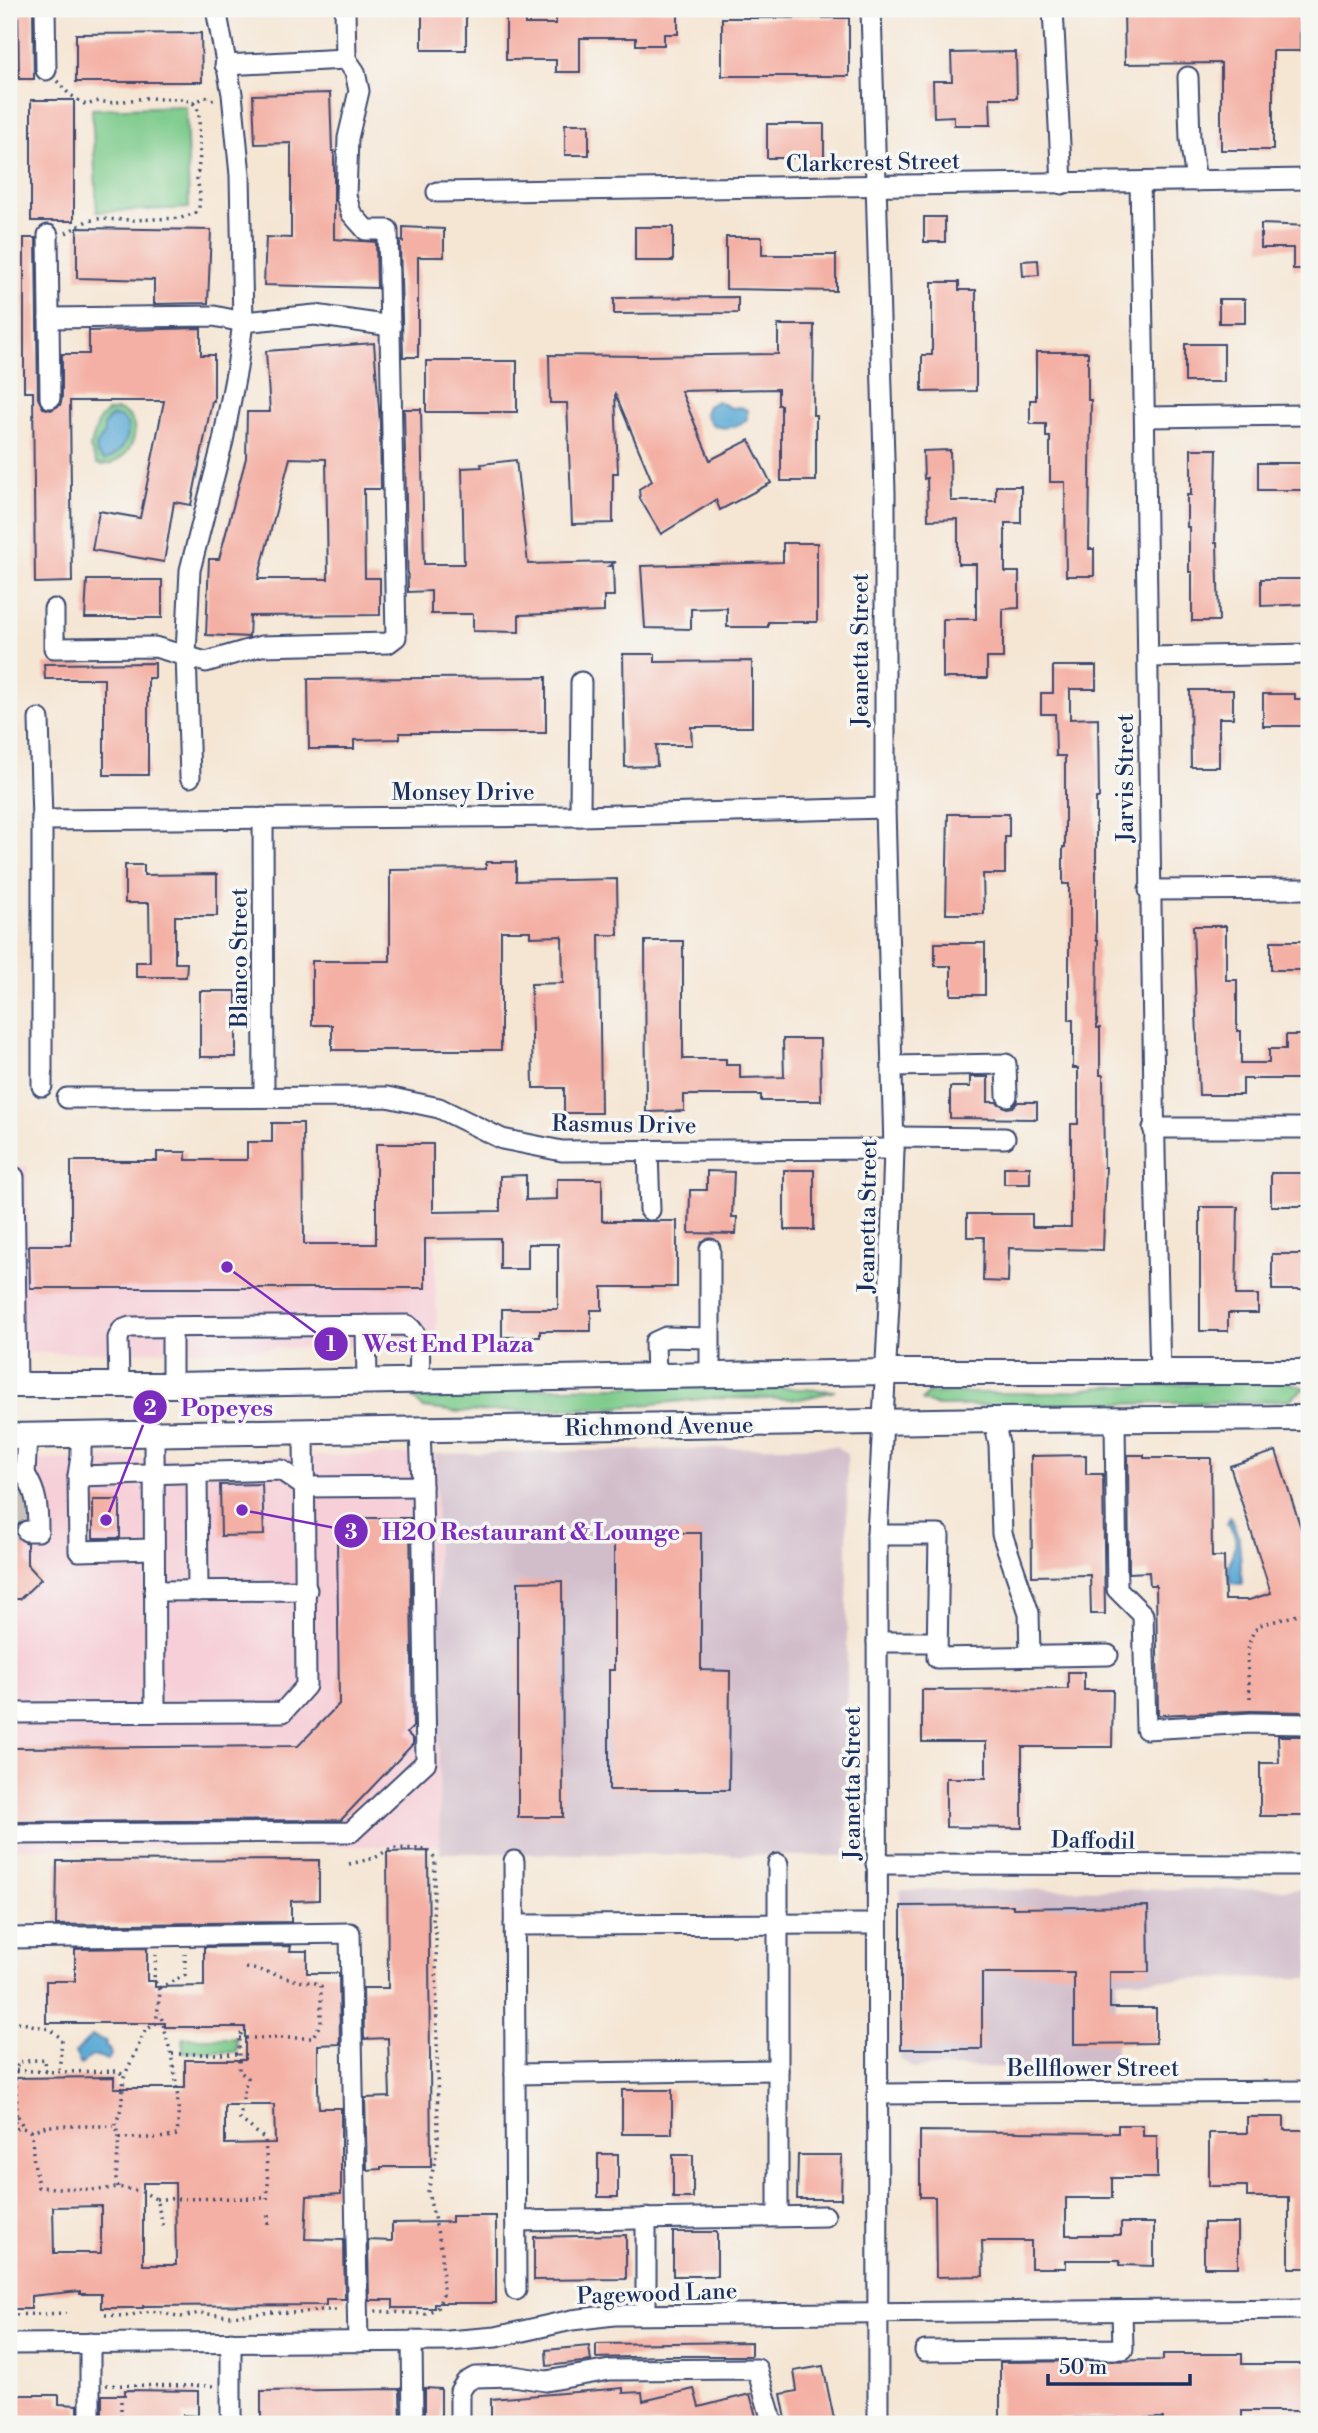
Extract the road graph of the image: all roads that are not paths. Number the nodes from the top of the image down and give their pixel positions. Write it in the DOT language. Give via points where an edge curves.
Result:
graph roads {
  1 [pos="46,9"];
  2 [pos="216,9"];
  3 [pos="345,9"];
  4 [pos="871,9"];
  5 [pos="1053,9"];
  6 [pos="346,59"];
  7 [pos="225,65"];
  8 [pos="46,69"];
  9 [pos="1188,77"];
  10 [pos="1309,179"];
  11 [pos="1196,181"];
  12 [pos="1140,183"];
  13 [pos="1062,184"];
  14 [pos="877,186"];
  15 [pos="437,192"];
  16 [pos="48,235"];
  17 [pos="49,318"];
  18 [pos="243,322"];
  19 [pos="391,326"];
  20 [pos="50,398"];
  21 [pos="1309,415"];
  22 [pos="1145,417"];
  23 [pos="54,609"];
  24 [pos="186,654"];
  25 [pos="1309,654"];
  26 [pos="1149,657"];
  27 [pos="581,682"];
  28 [pos="39,719"];
  29 [pos="190,776"];
  30 [pos="885,808"];
  31 [pos="580,816"];
  32 [pos="263,818"];
  33 [pos="42,820"];
  34 [pos="1309,889"];
  35 [pos="1149,890"];
  36 [pos="892,1066"];
  37 [pos="42,1086"];
  38 [pos="1007,1096"];
  39 [pos="264,1097"];
  40 [pos="67,1098"];
  41 [pos="1153,1128"];
  42 [pos="1309,1128"];
  43 [pos="1005,1138"];
  44 [pos="894,1143"];
  45 [pos="648,1151"];
  46 [pos="9,1177"];
  47 [pos="650,1210"];
  48 [pos="710,1249"];
  49 [pos="366,1325"];
  50 [pos="172,1327"];
  51 [pos="709,1338"];
  52 [pos="1309,1372"];
  53 [pos="885,1373"];
  54 [pos="1160,1373"];
  55 [pos="710,1376"];
  56 [pos="656,1377"];
  57 [pos="419,1381"];
  58 [pos="367,1382"];
  59 [pos="13,1385"];
  60 [pos="119,1385"];
  61 [pos="172,1385"];
  62 [pos="1309,1418"];
  63 [pos="994,1420"];
  64 [pos="1115,1420"];
  65 [pos="883,1423"];
  66 [pos="420,1429"];
  67 [pos="304,1432"];
  68 [pos="154,1434"];
  69 [pos="81,1435"];
  70 [pos="18,1436"];
  71 [pos="197,1472"];
  72 [pos="17,1474"];
  73 [pos="153,1475"];
  74 [pos="78,1476"];
  75 [pos="422,1486"];
  76 [pos="305,1487"];
  77 [pos="31,1509"];
  78 [pos="877,1535"];
  79 [pos="153,1549"];
  80 [pos="307,1590"];
  81 [pos="154,1591"];
  82 [pos="198,1591"];
  83 [pos="877,1642"];
  84 [pos="936,1642"];
  85 [pos="1108,1655"];
  86 [pos="1030,1656"];
  87 [pos="155,1712"];
  88 [pos="9,1713"];
  89 [pos="1309,1724"];
  90 [pos="9,1834"];
  91 [pos="514,1861"];
  92 [pos="778,1864"];
  93 [pos="876,1864"];
  94 [pos="1309,1865"];
  95 [pos="778,1924"];
  96 [pos="876,1924"];
  97 [pos="514,1925"];
  98 [pos="9,1938"];
  99 [pos="778,2070"];
  100 [pos="515,2074"];
  101 [pos="1309,2091"];
  102 [pos="877,2094"];
  103 [pos="778,2216"];
  104 [pos="825,2216"];
  105 [pos="646,2218"];
  106 [pos="516,2221"];
  107 [pos="516,2290"];
  108 [pos="1309,2309"];
  109 [pos="1122,2311"];
  110 [pos="878,2313"];
  111 [pos="646,2314"];
  112 [pos="412,2341"];
  113 [pos="231,2342"];
  114 [pos="358,2342"];
  115 [pos="90,2343"];
  116 [pos="9,2344"];
  117 [pos="925,2351"];
  118 [pos="90,2424"];
  119 [pos="231,2424"];
  120 [pos="413,2424"];
  121 [pos="460,2424"];
  122 [pos="774,2424"];
  123 [pos="878,2424"];
  1 -- 8 [label="street"];
  2 -- 7 [label="street"];
  3 -- 6 [label="street"];
  4 -- 14 [label="street, Jeanetta Street"];
  5 -- 13 [label="street"];
  6 -- 7 [label="street"];
  6 -- 19 [label="street" via="359,91 348,138 346,196 351,213 366,230 388,230"];
  7 -- 18 [label="street" via="240,175"];
  9 -- 11 [label="street"];
  10 -- 11 [label="street, Clarkcrest Street"];
  11 -- 12 [label="street, Clarkcrest Street"];
  12 -- 13 [label="street, Clarkcrest Street"];
  12 -- 22 [label="street, Jarvis Street"];
  13 -- 14 [label="street, Clarkcrest Street"];
  14 -- 15 [label="street, Clarkcrest Street"];
  14 -- 30 [label="street, Jeanetta Street" via="885,492"];
  16 -- 17 [label="street"];
  17 -- 18 [label="street" via="214,316"];
  17 -- 20 [label="street"];
  18 -- 19 [label="street" via="315,315"];
  18 -- 24 [label="street" via="223,441 190,570"];
  19 -- 24 [label="street" via="396,637 388,643 261,646 206,662"];
  21 -- 22 [label="street"];
  22 -- 26 [label="street, Jarvis Street"];
  23 -- 24 [label="street" via="54,648 155,647"];
  24 -- 29 [label="street"];
  25 -- 26 [label="street"];
  26 -- 35 [label="street, Jarvis Street"];
  27 -- 31 [label="street"];
  28 -- 33 [label="street"];
  30 -- 31 [label="street, Monsey Drive"];
  30 -- 36 [label="street, Jeanetta Street"];
  31 -- 32 [label="street, Monsey Drive"];
  32 -- 33 [label="street, Monsey Drive"];
  32 -- 39 [label="street, Blanco Street"];
  33 -- 37 [label="street"];
  34 -- 35 [label="street"];
  35 -- 41 [label="street, Jarvis Street"];
  36 -- 38 [label="street" via="1006,1064"];
  36 -- 44 [label="street, Jeanetta Street"];
  39 -- 40 [label="street, Rasmus Drive"];
  39 -- 45 [label="street, Rasmus Drive" via="387,1097 439,1108 502,1139 527,1145 562,1151"];
  41 -- 42 [label="street"];
  41 -- 54 [label="street, Jarvis Street"];
  43 -- 44 [label="street, Rasmus Drive"];
  44 -- 45 [label="street, Rasmus Drive"];
  44 -- 53 [label="street, Jeanetta Street"];
  45 -- 47 [label="street"];
  46 -- 59 [label="street" via="14,1177"];
  48 -- 51 [label="street"];
  49 -- 50 [label="street"];
  49 -- 57 [label="street" via="407,1325 414,1330 419,1340"];
  49 -- 58 [label="street"];
  50 -- 60 [label="street" via="122,1330 118,1338"];
  50 -- 61 [label="street"];
  51 -- 55 [label="street"];
  51 -- 56 [label="street" via="666,1337 655,1342"];
  52 -- 54 [label="main road"];
  53 -- 54 [label="main road"];
  53 -- 55 [label="main road"];
  53 -- 65 [label="street, Jeanetta Street"];
  55 -- 56 [label="main road"];
  56 -- 57 [label="main road"];
  57 -- 58 [label="main road"];
  58 -- 61 [label="main road"];
  59 -- 60 [label="main road"];
  60 -- 61 [label="main road"];
  62 -- 64 [label="main road, Richmond Avenue"];
  63 -- 64 [label="main road, Richmond Avenue"];
  63 -- 65 [label="main road, Richmond Avenue"];
  63 -- 86 [label="street" via="1002,1534 1029,1613"];
  64 -- 89 [label="street" via="1117,1589 1143,1615 1146,1729"];
  65 -- 66 [label="main road, Richmond Avenue"];
  65 -- 78 [label="street, Jeanetta Street"];
  66 -- 67 [label="main road, Richmond Avenue"];
  66 -- 75 [label="street"];
  67 -- 68 [label="main road, Richmond Avenue"];
  67 -- 76 [label="street"];
  68 -- 69 [label="main road, Richmond Avenue"];
  68 -- 73 [label="street"];
  69 -- 70 [label="main road, Richmond Avenue"];
  69 -- 74 [label="street"];
  70 -- 72 [label="street"];
  71 -- 73 [label="street"];
  71 -- 76 [label="street" via="281,1470"];
  71 -- 82 [label="street"];
  72 -- 77 [label="street"];
  73 -- 74 [label="street"];
  73 -- 79 [label="street"];
  74 -- 79 [label="street" via="79,1550"];
  75 -- 76 [label="street"];
  75 -- 90 [label="street" via="426,1762 351,1832"];
  76 -- 80 [label="street"];
  78 -- 83 [label="street, Jeanetta Street"];
  78 -- 84 [label="street" via="939,1535"];
  79 -- 81 [label="street"];
  80 -- 82 [label="street"];
  80 -- 87 [label="street" via="306,1686 282,1712"];
  81 -- 82 [label="street"];
  81 -- 87 [label="street"];
  83 -- 84 [label="street"];
  83 -- 93 [label="street, Jeanetta Street"];
  84 -- 86 [label="street" via="937,1658"];
  85 -- 86 [label="street"];
  87 -- 88 [label="street"];
  91 -- 97 [label="street"];
  92 -- 95 [label="street"];
  93 -- 94 [label="street, Daffodil"];
  93 -- 96 [label="street, Jeanetta Street"];
  95 -- 96 [label="street"];
  95 -- 97 [label="street"];
  95 -- 99 [label="street"];
  96 -- 102 [label="street, Jeanetta Street"];
  97 -- 100 [label="street"];
  98 -- 114 [label="street" via="350,1933"];
  99 -- 100 [label="street"];
  99 -- 103 [label="street"];
  100 -- 106 [label="street"];
  101 -- 102 [label="street, Bellflower Street"];
  102 -- 110 [label="street, Jeanetta Street"];
  103 -- 104 [label="street"];
  103 -- 105 [label="street"];
  105 -- 106 [label="street"];
  105 -- 111 [label="street"];
  106 -- 107 [label="street"];
  108 -- 109 [label="street, Pagewood Lane"];
  109 -- 110 [label="street, Pagewood Lane"];
  109 -- 117 [label="street" via="1123,2349"];
  110 -- 111 [label="street, Pagewood Lane"];
  110 -- 123 [label="street, Jeanetta Street"];
  111 -- 112 [label="street, Pagewood Lane" via="592,2316 496,2337"];
  112 -- 114 [label="street, Pagewood Lane"];
  112 -- 120 [label="street"];
  113 -- 114 [label="street, Pagewood Lane"];
  113 -- 115 [label="street, Pagewood Lane"];
  113 -- 119 [label="street"];
  115 -- 116 [label="street, Pagewood Lane"];
  115 -- 118 [label="street"];
  121 -- 122 [label="street" via="460,2391 475,2377 546,2381 610,2370 757,2369"];
}
